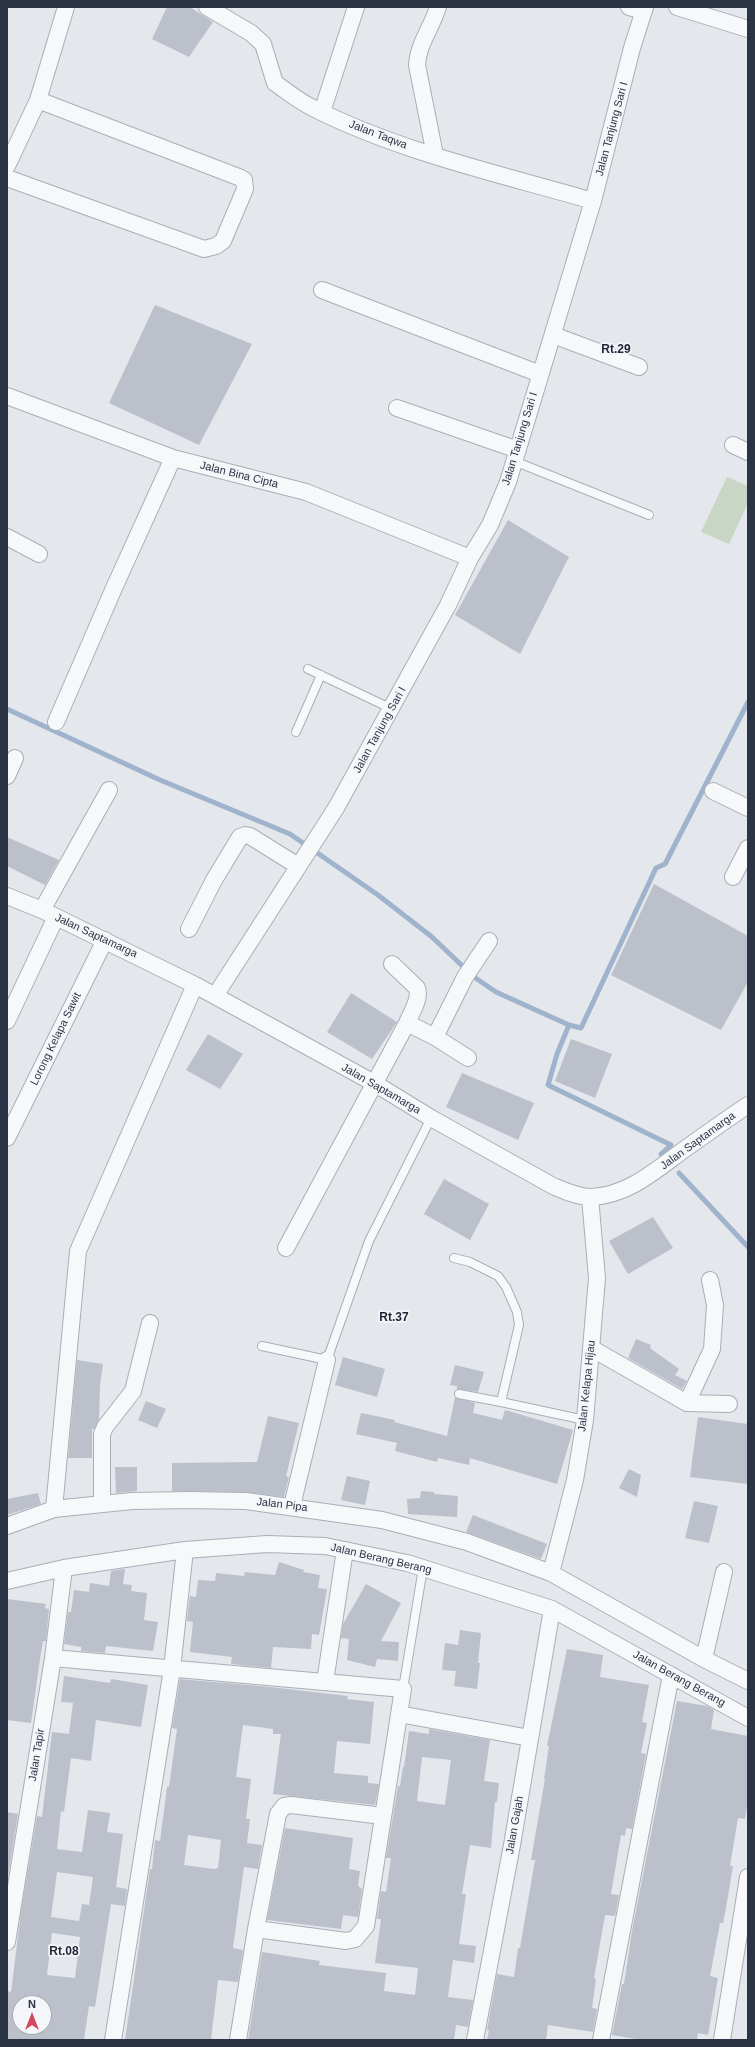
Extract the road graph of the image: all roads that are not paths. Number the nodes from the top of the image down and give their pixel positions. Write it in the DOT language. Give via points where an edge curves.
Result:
graph roads {
  1 [pos="66,7"];
  2 [pos="207,7"];
  3 [pos="356,7"];
  4 [pos="438,7"];
  5 [pos="677,7"];
  6 [pos="640,8"];
  7 [pos="748,29"];
  8 [pos="38,100"];
  9 [pos="322,112"];
  10 [pos="435,155"];
  11 [pos="9,158"];
  12 [pos="7,178"];
  13 [pos="593,201"];
  14 [pos="322,290"];
  15 [pos="553,335"];
  16 [pos="639,367"];
  17 [pos="540,374"];
  18 [pos="7,397"];
  19 [pos="397,408"];
  20 [pos="733,444"];
  21 [pos="748,452"];
  22 [pos="516,455"];
  23 [pos="173,458"];
  24 [pos="650,515"];
  25 [pos="7,537"];
  26 [pos="39,554"];
  27 [pos="470,558"];
  28 [pos="308,668"];
  29 [pos="321,675"];
  30 [pos="392,709"];
  31 [pos="56,722"];
  32 [pos="296,732"];
  33 [pos="15,758"];
  34 [pos="7,776"];
  35 [pos="109,790"];
  36 [pos="713,791"];
  37 [pos="748,808"];
  38 [pos="748,848"];
  39 [pos="302,861"];
  40 [pos="733,877"];
  41 [pos="7,896"];
  42 [pos="42,910"];
  43 [pos="56,917"];
  44 [pos="189,929"];
  45 [pos="105,940"];
  46 [pos="489,941"];
  47 [pos="392,964"];
  48 [pos="195,984"];
  49 [pos="215,996"];
  50 [pos="7,1021"];
  51 [pos="407,1023"];
  52 [pos="435,1037"];
  53 [pos="468,1058"];
  54 [pos="374,1083"];
  55 [pos="748,1105"];
  56 [pos="431,1118"];
  57 [pos="7,1138"];
  58 [pos="590,1197"];
  59 [pos="286,1248"];
  60 [pos="454,1258"];
  61 [pos="710,1280"];
  62 [pos="150,1323"];
  63 [pos="262,1346"];
  64 [pos="591,1348"];
  65 [pos="327,1360"];
  66 [pos="459,1394"];
  67 [pos="501,1402"];
  68 [pos="687,1403"];
  69 [pos="729,1404"];
  70 [pos="584,1420"];
  71 [pos="102,1504"];
  72 [pos="292,1506"];
  73 [pos="54,1509"];
  74 [pos="7,1526"];
  75 [pos="185,1550"];
  76 [pos="345,1550"];
  77 [pos="64,1568"];
  78 [pos="423,1568"];
  79 [pos="724,1572"];
  80 [pos="551,1573"];
  81 [pos="7,1581"];
  82 [pos="552,1609"];
  83 [pos="53,1658"];
  84 [pos="704,1659"];
  85 [pos="172,1669"];
  86 [pos="670,1675"];
  87 [pos="748,1681"];
  88 [pos="325,1682"];
  89 [pos="403,1689"];
  90 [pos="399,1714"];
  91 [pos="748,1718"];
  92 [pos="530,1738"];
  93 [pos="383,1816"];
  94 [pos="748,1877"];
  95 [pos="256,1929"];
  96 [pos="7,1942"];
  97 [pos="113,2040"];
  98 [pos="238,2040"];
  99 [pos="475,2040"];
  100 [pos="601,2040"];
  101 [pos="722,2040"];
  1 -- 8 [label="street"];
  2 -- 9 [label="street, Jalan Taqwa" via="251,32 263,44 275,84"];
  3 -- 9 [label="street"];
  4 -- 10 [label="street" via="418,54 417,65"];
  5 -- 7 [label="street"];
  6 -- 13 [label="street, Jalan Tanjung Sari I"];
  8 -- 11 [label="street"];
  8 -- 12 [label="street" via="242,178 245,188 223,241 204,249"];
  9 -- 10 [label="street, Jalan Taqwa" via="358,129"];
  10 -- 13 [label="street, Jalan Taqwa"];
  13 -- 15 [label="street, Jalan Tanjung Sari I"];
  14 -- 17 [label="street"];
  15 -- 16 [label="street"];
  15 -- 17 [label="street, Jalan Tanjung Sari I"];
  17 -- 22 [label="street, Jalan Tanjung Sari I"];
  18 -- 23 [label="street, Jalan Bina Cipta"];
  19 -- 22 [label="street"];
  20 -- 21 [label="street"];
  22 -- 24 [label="lane"];
  22 -- 27 [label="street, Jalan Tanjung Sari I" via="490,525"];
  23 -- 27 [label="street, Jalan Bina Cipta" via="306,492"];
  23 -- 31 [label="street"];
  25 -- 26 [label="street"];
  27 -- 30 [label="street, Jalan Tanjung Sari I"];
  28 -- 29 [label="lane"];
  29 -- 30 [label="lane"];
  29 -- 32 [label="lane"];
  30 -- 39 [label="street, Jalan Tanjung Sari I" via="336,808"];
  33 -- 34 [label="street"];
  35 -- 42 [label="street"];
  36 -- 37 [label="street"];
  38 -- 40 [label="street"];
  39 -- 44 [label="street" via="250,836 240,837"];
  39 -- 49 [label="street"];
  41 -- 42 [label="street, Jalan Saptamarga"];
  42 -- 43 [label="street, Jalan Saptamarga"];
  43 -- 45 [label="street, Jalan Saptamarga"];
  43 -- 50 [label="street"];
  45 -- 48 [label="street, Jalan Saptamarga"];
  45 -- 57 [label="street, Lorong Kelapa Sawit"];
  46 -- 52 [label="street" via="467,974"];
  47 -- 51 [label="street" via="409,979 419,993"];
  48 -- 49 [label="street, Jalan Saptamarga"];
  48 -- 73 [label="street" via="78,1251"];
  49 -- 54 [label="street, Jalan Saptamarga"];
  51 -- 52 [label="street"];
  51 -- 54 [label="street"];
  52 -- 53 [label="street"];
  54 -- 56 [label="street, Jalan Saptamarga"];
  54 -- 59 [label="street"];
  55 -- 58 [label="street, Jalan Saptamarga" via="661,1168 628,1188"];
  56 -- 58 [label="street, Jalan Saptamarga" via="553,1186"];
  56 -- 65 [label="lane" via="369,1241"];
  58 -- 64 [label="street, Jalan Kelapa Hijau" via="597,1278"];
  60 -- 67 [label="lane" via="470,1262 498,1276 517,1312 519,1325"];
  61 -- 68 [label="street" via="715,1305 712,1349"];
  62 -- 71 [label="street" via="133,1391 104,1427 102,1434"];
  63 -- 65 [label="lane"];
  64 -- 68 [label="street"];
  64 -- 70 [label="street, Jalan Kelapa Hijau"];
  65 -- 72 [label="street"];
  66 -- 67 [label="lane"];
  67 -- 70 [label="lane"];
  68 -- 69 [label="street"];
  70 -- 80 [label="street, Jalan Kelapa Hijau" via="575,1480"];
  71 -- 72 [label="street, Jalan Pipa" via="132,1501 231,1501"];
  71 -- 73 [label="street, Jalan Pipa"];
  72 -- 80 [label="street, Jalan Pipa" via="389,1522 467,1542"];
  73 -- 74 [label="street, Jalan Pipa"];
  75 -- 76 [label="street, Jalan Berang Berang" via="296,1544"];
  75 -- 77 [label="street, Jalan Berang Berang"];
  75 -- 85 [label="street"];
  76 -- 78 [label="street, Jalan Berang Berang"];
  76 -- 88 [label="street"];
  77 -- 81 [label="street, Jalan Berang Berang"];
  77 -- 83 [label="street, Jalan Tapir"];
  78 -- 82 [label="street, Jalan Berang Berang"];
  78 -- 89 [label="lane"];
  79 -- 84 [label="street"];
  80 -- 84 [label="street, Jalan Pipa"];
  82 -- 86 [label="street, Jalan Berang Berang"];
  82 -- 92 [label="street, Jalan Gajah"];
  83 -- 85 [label="street"];
  83 -- 96 [label="street, Jalan Tapir"];
  84 -- 87 [label="street, Jalan Pipa"];
  85 -- 88 [label="street"];
  85 -- 97 [label="street"];
  86 -- 91 [label="street, Jalan Berang Berang"];
  86 -- 100 [label="street"];
  88 -- 89 [label="street"];
  89 -- 90 [label="street"];
  90 -- 92 [label="street"];
  90 -- 93 [label="street"];
  92 -- 99 [label="street, Jalan Gajah"];
  93 -- 95 [label="street" via="284,1806 275,1821"];
  93 -- 95 [label="street" via="366,1926 361,1934 346,1941"];
  94 -- 101 [label="street"];
  95 -- 98 [label="street"];
}
